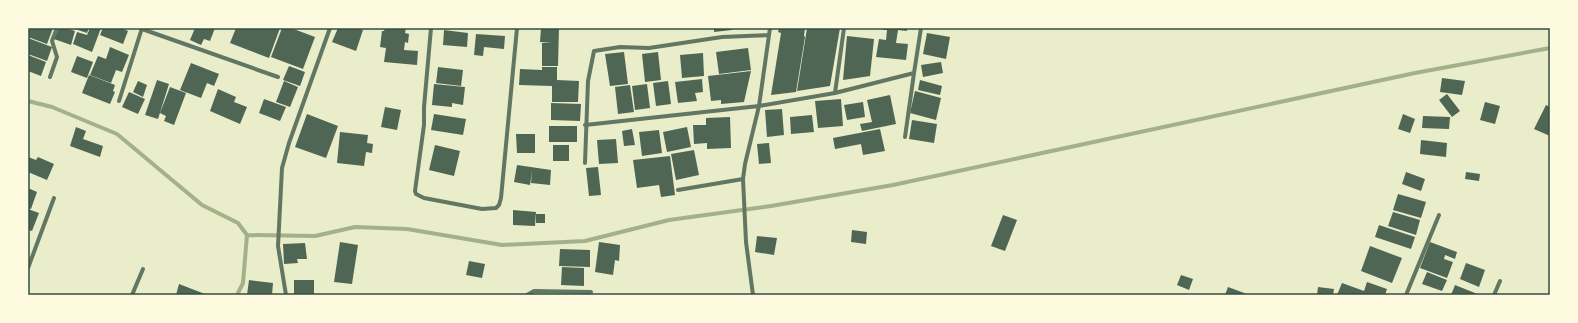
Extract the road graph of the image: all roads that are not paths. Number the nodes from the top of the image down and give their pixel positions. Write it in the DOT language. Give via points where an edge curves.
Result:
graph roads {
  1 [pos="57,28"];
  2 [pos="142,28"];
  3 [pos="330,28"];
  4 [pos="431,28"];
  5 [pos="517,28"];
  6 [pos="770,28"];
  7 [pos="844,28"];
  8 [pos="920,28"];
  9 [pos="769,35"];
  10 [pos="914,73"];
  11 [pos="50,76"];
  12 [pos="278,77"];
  13 [pos="835,93"];
  14 [pos="119,101"];
  15 [pos="759,106"];
  16 [pos="585,125"];
  17 [pos="905,138"];
  18 [pos="585,162"];
  19 [pos="743,179"];
  20 [pos="678,190"];
  21 [pos="54,198"];
  22 [pos="1439,215"];
  23 [pos="28,268"];
  24 [pos="143,269"];
  25 [pos="1500,281"];
  26 [pos="591,292"];
  27 [pos="132,295"];
  28 [pos="286,295"];
  29 [pos="527,295"];
  30 [pos="754,295"];
  31 [pos="1406,295"];
  32 [pos="1494,295"];
  1 -- 11 [label="street" via="52,41 57,57"];
  2 -- 12 [label="street"];
  2 -- 14 [label="street"];
  3 -- 28 [label="street" via="288,143 282,168 278,246"];
  4 -- 5 [label="street" via="424,125 415,191 424,198 482,209 496,208 501,198"];
  6 -- 9 [label="street"];
  7 -- 13 [label="street"];
  8 -- 10 [label="street"];
  9 -- 15 [label="street"];
  9 -- 16 [label="street" via="722,37 649,48 620,46 594,51 588,81"];
  10 -- 13 [label="street"];
  10 -- 17 [label="street"];
  13 -- 15 [label="street"];
  15 -- 16 [label="street"];
  15 -- 19 [label="street" via="744,164"];
  16 -- 18 [label="street"];
  19 -- 20 [label="street"];
  19 -- 30 [label="street" via="746,242"];
  21 -- 23 [label="street"];
  22 -- 31 [label="street"];
  24 -- 27 [label="street"];
  25 -- 32 [label="street"];
  26 -- 29 [label="street" via="534,291"];
}
